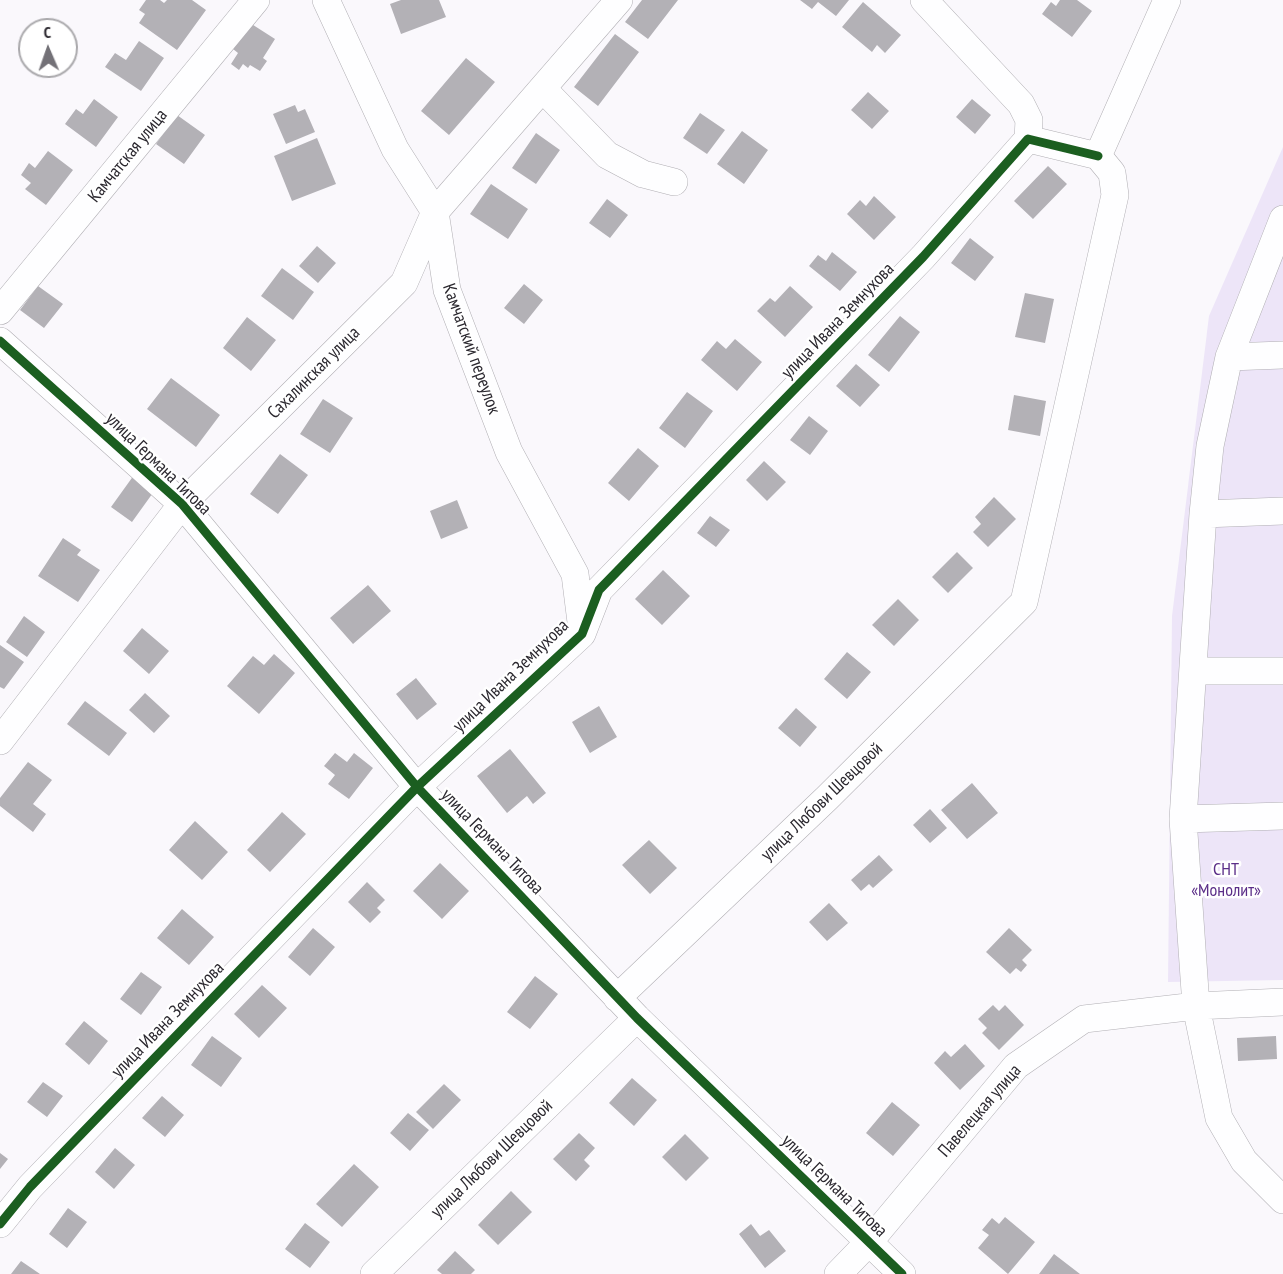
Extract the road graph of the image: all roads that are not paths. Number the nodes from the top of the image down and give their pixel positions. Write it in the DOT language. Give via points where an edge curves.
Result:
graph roads {
  1 [pos="256,0"];
  2 [pos="326,0"];
  3 [pos="619,0"];
  4 [pos="924,0"];
  5 [pos="1167,0"];
  6 [pos="543,89"];
  7 [pos="1028,139"];
  8 [pos="1098,156"];
  9 [pos="674,182"];
  10 [pos="435,212"];
  11 [pos="1283,219"];
  12 [pos="0,311"];
  13 [pos="0,341"];
  14 [pos="1283,356"];
  15 [pos="1229,357"];
  16 [pos="182,504"];
  17 [pos="1283,511"];
  18 [pos="1203,514"];
  19 [pos="582,634"];
  20 [pos="1193,671"];
  21 [pos="1283,672"];
  22 [pos="0,741"];
  23 [pos="417,787"];
  24 [pos="1283,816"];
  25 [pos="1183,819"];
  26 [pos="617,998"];
  27 [pos="1283,1002"];
  28 [pos="1196,1006"];
  29 [pos="637,1018"];
  30 [pos="1283,1200"];
  31 [pos="0,1224"];
  32 [pos="869,1242"];
  33 [pos="374,1274"];
  34 [pos="838,1274"];
  35 [pos="902,1274"];
  1 -- 12 [label="street, Камчатская улица"];
  2 -- 10 [label="street, Камчатский переулок" via="395,149"];
  3 -- 6 [label="street, Сахалинская улица"];
  4 -- 7 [label="street" via="1021,104 1029,120"];
  5 -- 8 [label="street"];
  6 -- 9 [label="street" via="607,155 644,174"];
  6 -- 10 [label="street, Сахалинская улица"];
  7 -- 8 [label="street"];
  7 -- 19 [label="street, улица Ивана Земнухова" via="923,257 599,590"];
  8 -- 26 [label="street, улица Любови Шевцовой" via="1112,173 1115,195 1024,602 827,798"];
  10 -- 16 [label="street, Сахалинская улица" via="404,283"];
  10 -- 19 [label="street, Камчатский переулок" via="447,290 509,452 575,574"];
  11 -- 15 [label="street"];
  13 -- 16 [label="street, улица Германа Титова"];
  14 -- 15 [label="street"];
  15 -- 18 [label="street" via="1210,446"];
  16 -- 22 [label="street, Сахалинская улица"];
  16 -- 23 [label="street, улица Германа Титова"];
  17 -- 18 [label="street"];
  18 -- 20 [label="street"];
  19 -- 23 [label="street, улица Ивана Земнухова"];
  20 -- 21 [label="street"];
  20 -- 25 [label="street"];
  23 -- 26 [label="street, улица Германа Титова"];
  23 -- 31 [label="street, улица Ивана Земнухова" via="30,1187"];
  24 -- 25 [label="street"];
  25 -- 28 [label="street"];
  26 -- 29 [label="street, улица Германа Титова"];
  27 -- 28 [label="street, Павелецкая улица"];
  28 -- 30 [label="street" via="1219,1118 1244,1161"];
  28 -- 32 [label="street, Павелецкая улица" via="1084,1019 1016,1066"];
  29 -- 32 [label="street, улица Германа Титова"];
  29 -- 33 [label="street, улица Любови Шевцовой"];
  32 -- 34 [label="street, Павелецкая улица"];
  32 -- 35 [label="street, улица Германа Титова"];
}
